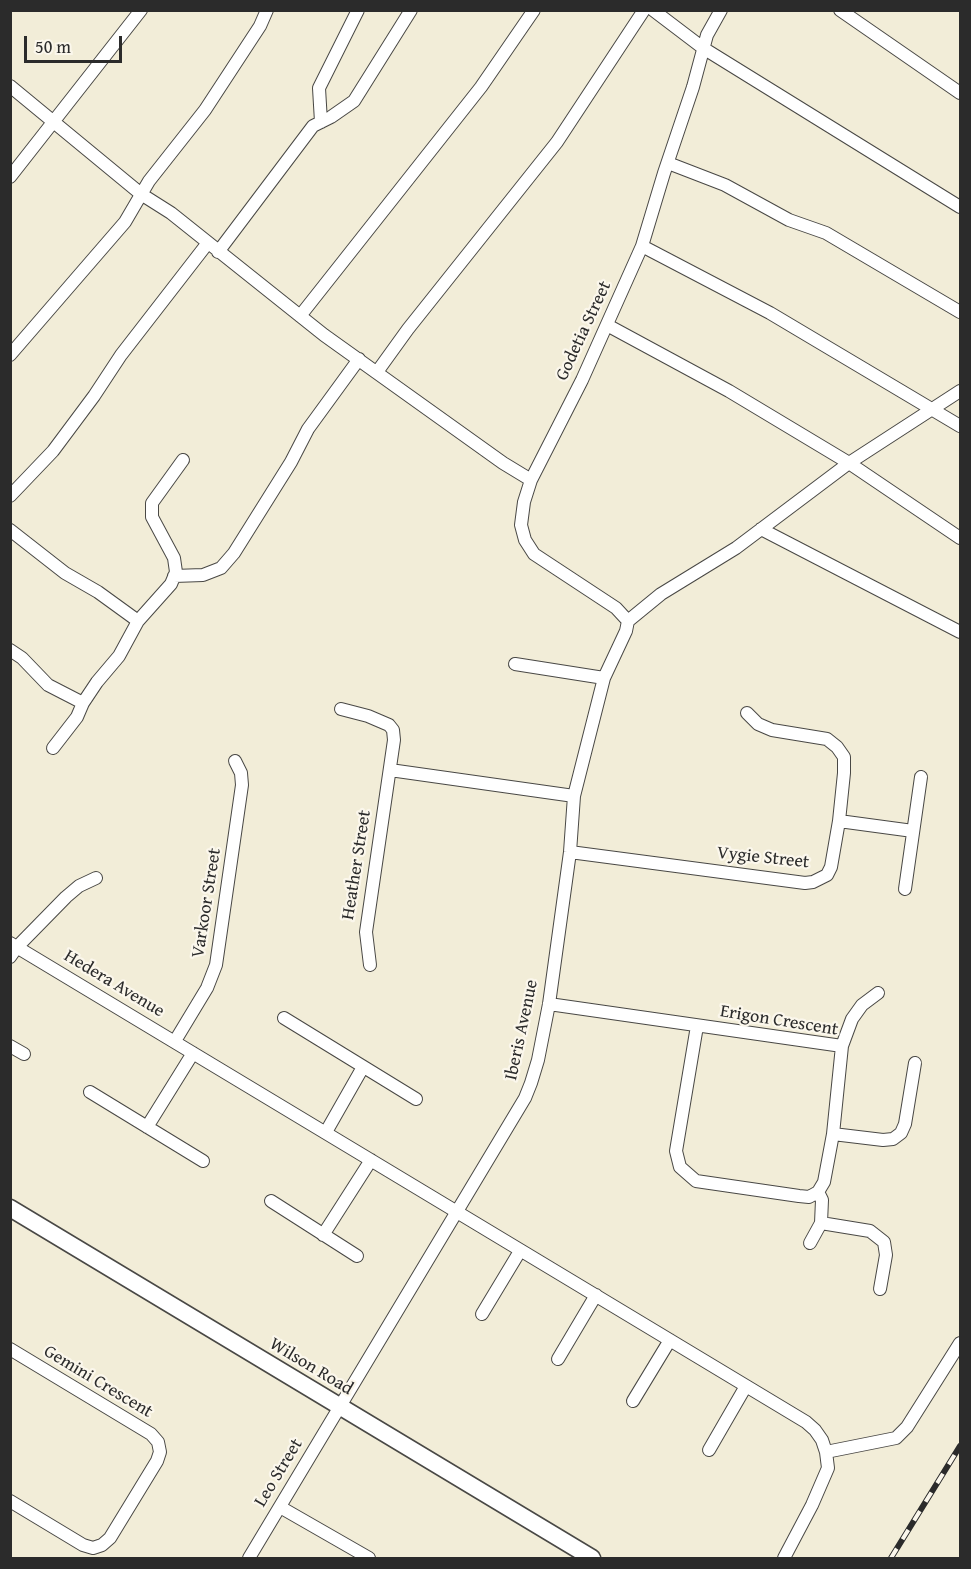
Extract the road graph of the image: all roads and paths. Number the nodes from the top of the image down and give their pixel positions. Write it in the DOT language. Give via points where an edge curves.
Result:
graph roads {
  1 [pos="141,10"];
  2 [pos="267,10"];
  3 [pos="358,10"];
  4 [pos="411,10"];
  5 [pos="534,10"];
  6 [pos="644,10"];
  7 [pos="653,10"];
  8 [pos="721,10"];
  9 [pos="840,10"];
  10 [pos="704,48"];
  11 [pos="10,86"];
  12 [pos="960,93"];
  13 [pos="54,121"];
  14 [pos="321,122"];
  15 [pos="668,164"];
  16 [pos="10,177"];
  17 [pos="141,194"];
  18 [pos="960,207"];
  19 [pos="207,244"];
  20 [pos="642,246"];
  21 [pos="218,252"];
  22 [pos="960,312"];
  23 [pos="300,316"];
  24 [pos="607,325"];
  25 [pos="10,355"];
  26 [pos="359,359"];
  27 [pos="376,372"];
  28 [pos="960,391"];
  29 [pos="933,409"];
  30 [pos="960,426"];
  31 [pos="183,460"];
  32 [pos="849,463"];
  33 [pos="531,480"];
  34 [pos="10,496"];
  35 [pos="761,529"];
  36 [pos="10,530"];
  37 [pos="960,538"];
  38 [pos="174,576"];
  39 [pos="138,621"];
  40 [pos="628,621"];
  41 [pos="960,632"];
  42 [pos="10,650"];
  43 [pos="515,664"];
  44 [pos="604,678"];
  45 [pos="83,703"];
  46 [pos="341,709"];
  47 [pos="747,713"];
  48 [pos="53,748"];
  49 [pos="235,761"];
  50 [pos="390,770"];
  51 [pos="921,777"];
  52 [pos="574,796"];
  53 [pos="839,821"];
  54 [pos="913,831"];
  55 [pos="570,852"];
  56 [pos="96,878"];
  57 [pos="905,889"];
  58 [pos="13,949"];
  59 [pos="370,965"];
  60 [pos="878,993"];
  61 [pos="549,1004"];
  62 [pos="284,1018"];
  63 [pos="697,1026"];
  64 [pos="175,1041"];
  65 [pos="10,1046"];
  66 [pos="842,1046"];
  67 [pos="193,1053"];
  68 [pos="24,1054"];
  69 [pos="915,1063"];
  70 [pos="363,1067"];
  71 [pos="90,1092"];
  72 [pos="416,1099"];
  73 [pos="147,1127"];
  74 [pos="326,1132"];
  75 [pos="833,1134"];
  76 [pos="371,1160"];
  77 [pos="203,1161"];
  78 [pos="818,1192"];
  79 [pos="271,1201"];
  80 [pos="10,1208"];
  81 [pos="457,1212"];
  82 [pos="821,1223"];
  83 [pos="323,1235"];
  84 [pos="810,1244"];
  85 [pos="520,1251"];
  86 [pos="357,1256"];
  87 [pos="880,1289"];
  88 [pos="596,1295"];
  89 [pos="482,1314"];
  90 [pos="670,1340"];
  91 [pos="960,1343"];
  92 [pos="10,1349"];
  93 [pos="558,1359"];
  94 [pos="746,1386"];
  95 [pos="633,1401"];
  96 [pos="340,1407"];
  97 [pos="709,1450"];
  98 [pos="826,1452"];
  99 [pos="10,1501"];
  100 [pos="280,1507"];
  101 [pos="249,1558"];
  102 [pos="369,1558"];
  103 [pos="592,1558"];
  104 [pos="784,1558"];
  1 -- 13 [label="street"];
  2 -- 17 [label="street" via="205,110"];
  3 -- 14 [label="street" via="319,88"];
  4 -- 14 [label="street" via="354,101"];
  5 -- 23 [label="street" via="481,87"];
  6 -- 27 [label="street" via="557,142"];
  7 -- 10 [label="street"];
  8 -- 10 [label="street, Godetia Street"];
  9 -- 12 [label="street"];
  10 -- 15 [label="street, Godetia Street"];
  10 -- 18 [label="street"];
  11 -- 13 [label="street"];
  13 -- 16 [label="street"];
  13 -- 17 [label="street"];
  14 -- 21 [label="street" via="313,126"];
  15 -- 20 [label="street, Godetia Street"];
  15 -- 22 [label="street" via="725,185 789,220 826,233"];
  17 -- 19 [label="street"];
  17 -- 25 [label="street" via="125,222"];
  19 -- 21 [label="street"];
  19 -- 34 [label="street" via="53,451"];
  20 -- 24 [label="street, Godetia Street"];
  20 -- 29 [label="street" via="770,313"];
  21 -- 23 [label="street"];
  23 -- 26 [label="street"];
  24 -- 32 [label="street" via="729,391"];
  24 -- 33 [label="street, Godetia Street"];
  26 -- 27 [label="street"];
  26 -- 38 [label="street" via="308,429 234,554 221,568 203,575"];
  27 -- 33 [label="street"];
  28 -- 29 [label="street"];
  29 -- 30 [label="street"];
  29 -- 32 [label="street"];
  31 -- 38 [label="street" via="152,503 152,517 174,558"];
  32 -- 35 [label="street"];
  32 -- 37 [label="street"];
  33 -- 40 [label="street, Godetia Street" via="521,525 534,554 616,608"];
  35 -- 40 [label="street" via="661,594"];
  35 -- 41 [label="street"];
  36 -- 39 [label="street" via="65,573"];
  38 -- 39 [label="street"];
  39 -- 45 [label="street" via="119,656"];
  40 -- 44 [label="street, Iberis Avenue"];
  42 -- 45 [label="street" via="48,685"];
  43 -- 44 [label="street"];
  44 -- 52 [label="street, Iberis Avenue"];
  45 -- 48 [label="street"];
  46 -- 50 [label="street, Heather Street" via="389,725 394,740"];
  47 -- 53 [label="street, Vygie Street" via="772,730 820,737 837,747 845,763"];
  49 -- 64 [label="street, Varkoor Street" via="242,786 216,965"];
  50 -- 52 [label="street"];
  50 -- 59 [label="street, Heather Street" via="366,932"];
  51 -- 54 [label="street"];
  52 -- 55 [label="street, Iberis Avenue"];
  53 -- 54 [label="street"];
  53 -- 55 [label="street, Vygie Street" via="831,867 813,882"];
  54 -- 57 [label="street"];
  55 -- 61 [label="street, Iberis Avenue"];
  56 -- 58 [label="street" via="66,897"];
  58 -- 64 [label="street, Hedera Avenue"];
  60 -- 66 [label="street" via="852,1019"];
  61 -- 63 [label="street, Erigon Crescent"];
  61 -- 81 [label="street, Iberis Avenue" via="538,1060 525,1098"];
  62 -- 70 [label="street"];
  63 -- 66 [label="street, Erigon Crescent"];
  63 -- 78 [label="street, Erigon Crescent" via="676,1151 680,1167 696,1181 809,1197"];
  64 -- 67 [label="street, Hedera Avenue"];
  65 -- 68 [label="street"];
  66 -- 75 [label="street, Erigon Crescent"];
  67 -- 73 [label="street"];
  67 -- 74 [label="street, Hedera Avenue"];
  69 -- 75 [label="street" via="901,1133 884,1140"];
  70 -- 72 [label="street"];
  70 -- 74 [label="street"];
  71 -- 73 [label="street"];
  73 -- 77 [label="street"];
  74 -- 76 [label="street, Hedera Avenue"];
  75 -- 78 [label="street, Erigon Crescent" via="824,1182"];
  76 -- 81 [label="street, Hedera Avenue"];
  76 -- 83 [label="street"];
  78 -- 82 [label="street, Erigon Crescent" via="822,1200"];
  79 -- 83 [label="street"];
  80 -- 96 [label="street, Wilson Road"];
  81 -- 85 [label="street, Hedera Avenue"];
  81 -- 96 [label="street, Iberis Avenue"];
  82 -- 84 [label="street"];
  82 -- 87 [label="street" via="870,1231 882,1239 886,1255"];
  83 -- 86 [label="street"];
  85 -- 88 [label="street, Hedera Avenue"];
  85 -- 89 [label="street"];
  88 -- 90 [label="street, Hedera Avenue"];
  88 -- 93 [label="street"];
  90 -- 94 [label="street, Hedera Avenue"];
  90 -- 95 [label="street"];
  91 -- 98 [label="street" via="907,1427 896,1437"];
  92 -- 99 [label="street, Gemini Crescent" via="151,1434 160,1452 110,1538 93,1548"];
  94 -- 97 [label="street"];
  94 -- 98 [label="street, Hedera Avenue" via="815,1430"];
  96 -- 100 [label="street, Leo Street"];
  96 -- 103 [label="street, Wilson Road"];
  98 -- 104 [label="street" via="828,1468 823,1483"];
  100 -- 101 [label="street, Leo Street"];
  100 -- 102 [label="street"];
}
